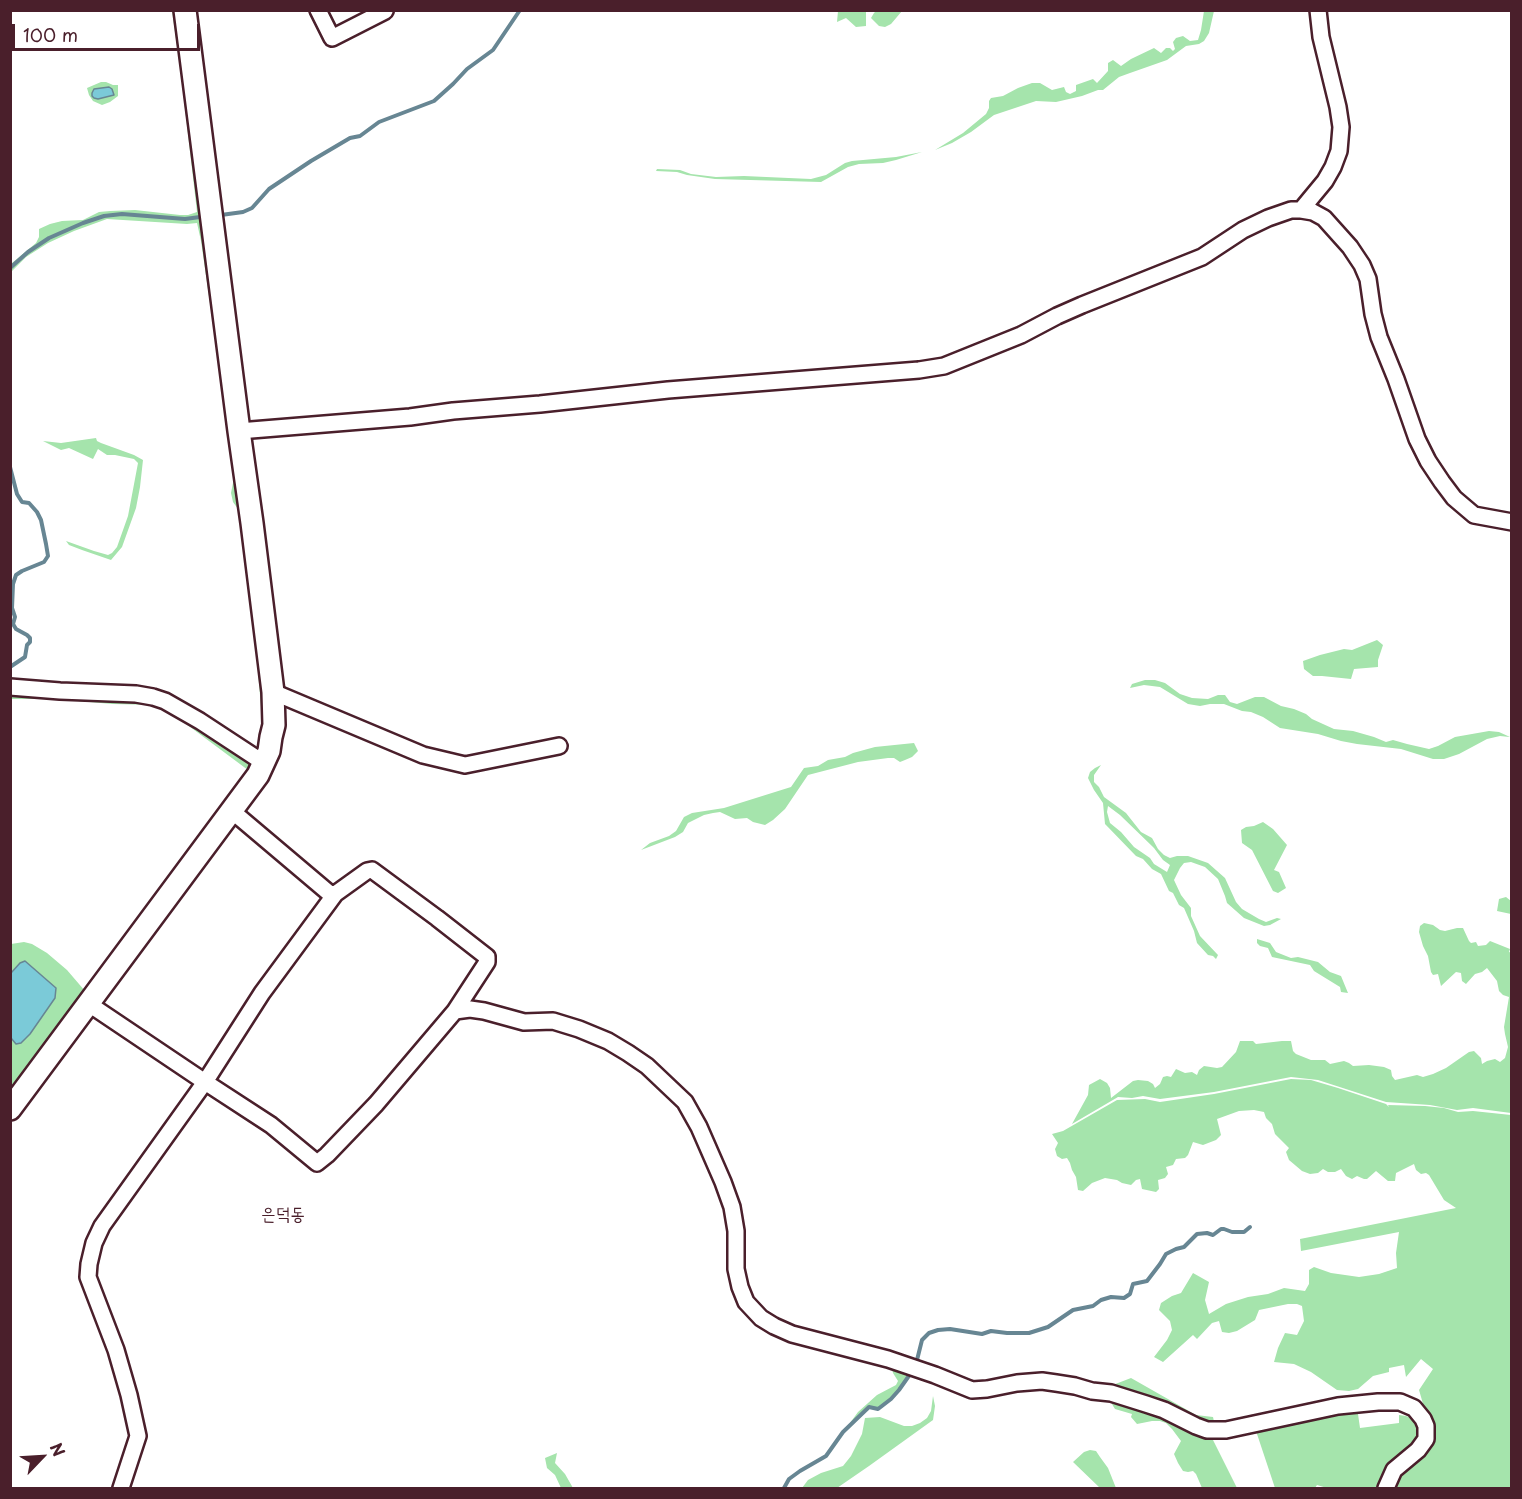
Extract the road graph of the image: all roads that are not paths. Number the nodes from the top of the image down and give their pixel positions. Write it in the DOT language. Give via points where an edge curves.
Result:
graph roads {
  1 [pos="185,10"];
  2 [pos="318,10"];
  3 [pos="1318,10"];
  4 [pos="385,11"];
  5 [pos="1301,210"];
  6 [pos="238,431"];
  7 [pos="1512,522"];
  8 [pos="10,687"];
  9 [pos="273,692"];
  10 [pos="559,746"];
  11 [pos="264,763"];
  12 [pos="232,811"];
  13 [pos="335,894"];
  14 [pos="89,1004"];
  15 [pos="455,1011"];
  16 [pos="205,1082"];
  17 [pos="10,1109"];
  18 [pos="121,1488"];
  19 [pos="1386,1488"];
  1 -- 6 [label="main road"];
  2 -- 4 [label="street" via="332,38"];
  3 -- 5 [label="street" via="1341,127 1339,151 1325,181"];
  5 -- 6 [label="street" via="1268,218 1202,257 944,366"];
  5 -- 7 [label="street" via="1324,218 1362,265 1379,338 1417,439 1442,482 1474,515"];
  6 -- 9 [label="main road"];
  8 -- 11 [label="street" via="136,694 165,700"];
  9 -- 10 [label="street" via="423,755 465,765"];
  9 -- 11 [label="main road" via="274,725"];
  11 -- 12 [label="main road"];
  12 -- 13 [label="street"];
  12 -- 14 [label="main road"];
  13 -- 15 [label="street" via="372,870 487,957"];
  13 -- 16 [label="street" via="262,993"];
  14 -- 16 [label="street"];
  14 -- 17 [label="main road"];
  15 -- 16 [label="street" via="376,1104 317,1163 271,1125"];
  15 -- 19 [label="street" via="477,1010 524,1022 553,1022 579,1029 628,1053 685,1101 732,1207 740,1287 746,1302 774,1326 888,1359 972,1390 1041,1381 1065,1384 1146,1404 1207,1430 1226,1430 1338,1406 1400,1402 1414,1408 1423,1419 1426,1439 1394,1470"];
  16 -- 18 [label="street" via="102,1226 89,1263 88,1277 116,1350 138,1436"];
}
